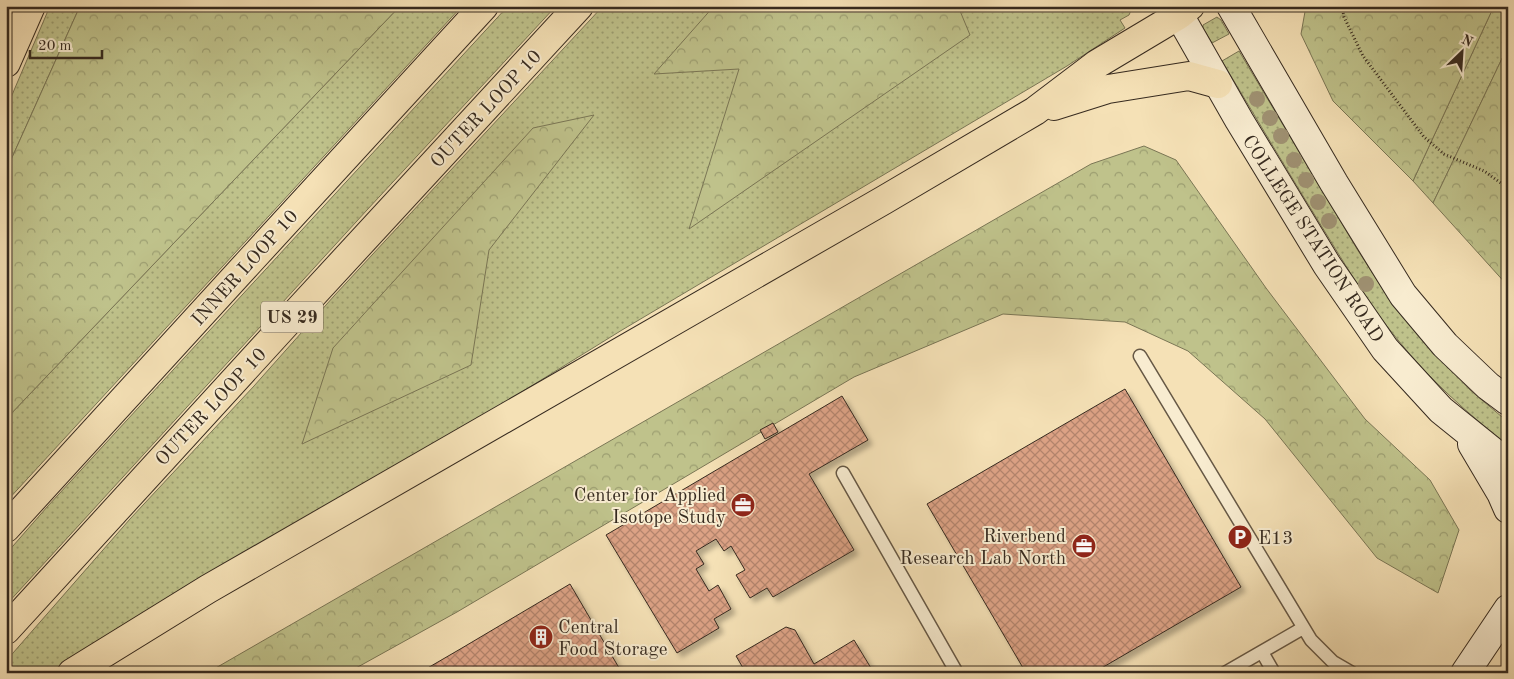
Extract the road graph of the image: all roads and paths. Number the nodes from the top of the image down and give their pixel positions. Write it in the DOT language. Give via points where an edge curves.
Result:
graph roads {
  1 [pos="31,6"];
  2 [pos="484,6"];
  3 [pos="579,6"];
  4 [pos="1231,6"];
  5 [pos="1342,6"];
  6 [pos="1181,9"];
  7 [pos="6,64"];
  8 [pos="1218,84"];
  9 [pos="1036,112"];
  10 [pos="1508,188"];
  11 [pos="1140,356"];
  12 [pos="1508,402"];
  13 [pos="1462,428"];
  14 [pos="1508,464"];
  15 [pos="843,473"];
  16 [pos="1508,509"];
  17 [pos="6,528"];
  18 [pos="1508,609"];
  19 [pos="1303,628"];
  20 [pos="6,630"];
  21 [pos="1262,652"];
  22 [pos="72,673"];
  23 [pos="957,673"];
  24 [pos="1225,673"];
  25 [pos="1274,673"];
  26 [pos="1352,673"];
  27 [pos="1465,673"];
  1 -- 7 [label="highway"];
  2 -- 17 [label="highway, INNER LOOP 10"];
  3 -- 20 [label="highway, OUTER LOOP 10 / US 29"];
  4 -- 12 [label="main road" via="1403,295 1445,345"];
  5 -- 10 [label="path" via="1363,56 1424,137 1444,154 1484,171"];
  6 -- 8 [label="main road, COLLEGE STATION ROAD"];
  6 -- 9 [label="highway" via="1098,64"];
  8 -- 9 [label="highway" via="1189,76 1108,89"];
  8 -- 13 [label="main road, COLLEGE STATION ROAD" via="1327,266 1385,348 1441,410"];
  9 -- 22 [label="highway" via="208,589"];
  11 -- 19 [label="lane"];
  13 -- 14 [label="main road, COLLEGE STATION ROAD"];
  13 -- 16 [label="main road"];
  15 -- 23 [label="lane"];
  18 -- 27 [label="main road"];
  19 -- 21 [label="lane"];
  19 -- 26 [label="lane" via="1310,640 1333,662"];
  21 -- 24 [label="lane"];
  21 -- 25 [label="lane"];
}
